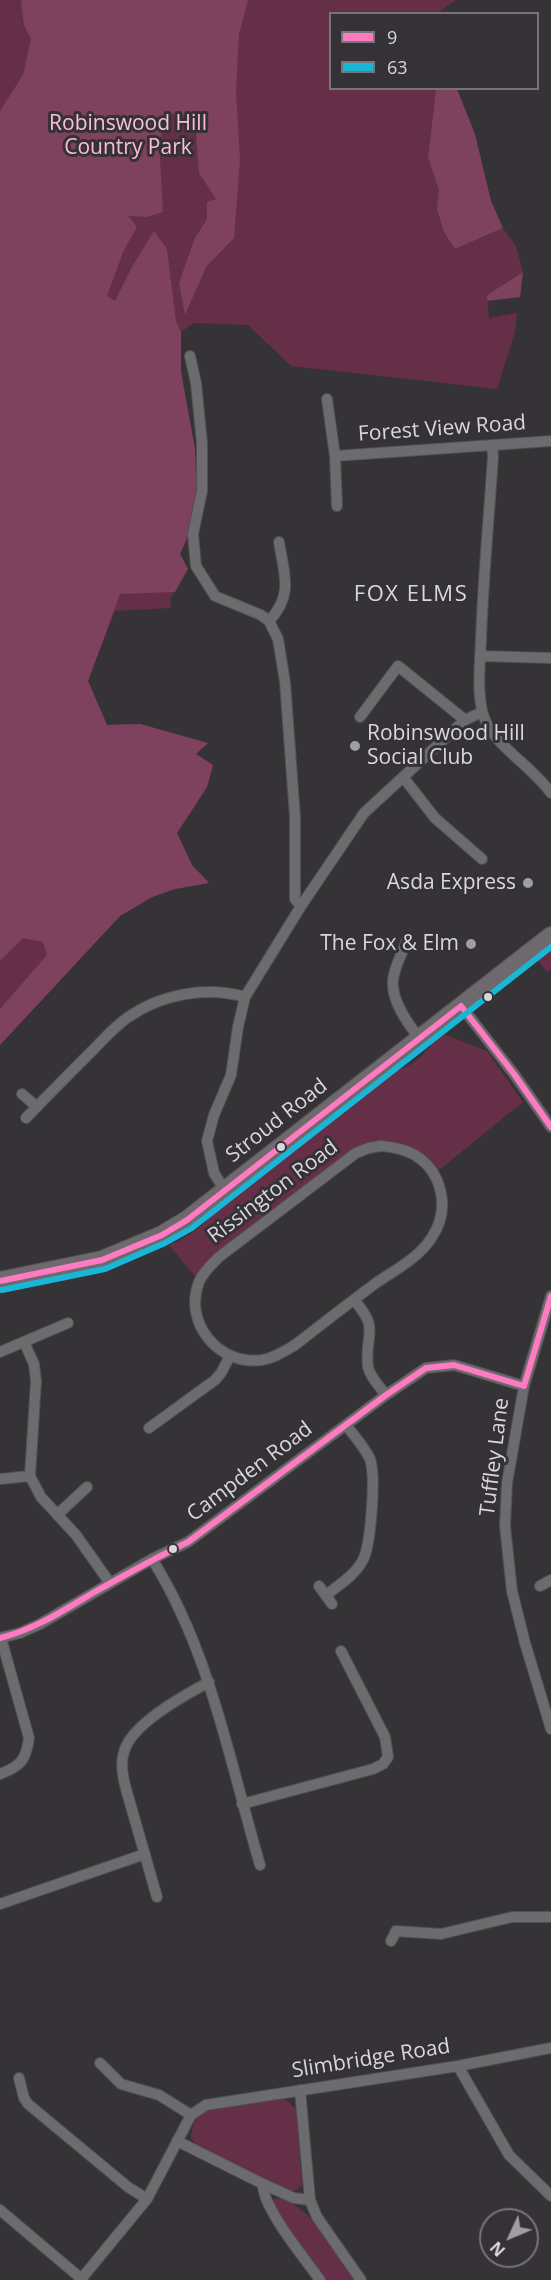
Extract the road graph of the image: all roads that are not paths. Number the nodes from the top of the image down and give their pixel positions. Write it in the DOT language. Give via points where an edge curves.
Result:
graph roads {
  1 [pos="190,356"];
  2 [pos="327,399"];
  3 [pos="551,441"];
  4 [pos="492,446"];
  5 [pos="335,456"];
  6 [pos="337,506"];
  7 [pos="279,542"];
  8 [pos="269,621"];
  9 [pos="480,656"];
  10 [pos="551,658"];
  11 [pos="482,712"];
  12 [pos="360,717"];
  13 [pos="465,720"];
  14 [pos="402,777"];
  15 [pos="551,793"];
  16 [pos="482,859"];
  17 [pos="301,906"];
  18 [pos="551,936"];
  19 [pos="402,944"];
  20 [pos="245,997"];
  21 [pos="461,1006"];
  22 [pos="420,1039"];
  23 [pos="22,1094"];
  24 [pos="37,1107"];
  25 [pos="26,1119"];
  26 [pos="551,1127"];
  27 [pos="225,1191"];
  28 [pos="0,1281"];
  29 [pos="551,1296"];
  30 [pos="354,1300"];
  31 [pos="68,1323"];
  32 [pos="547,1330"];
  33 [pos="24,1342"];
  34 [pos="0,1352"];
  35 [pos="230,1356"];
  36 [pos="524,1386"];
  37 [pos="386,1395"];
  38 [pos="346,1425"];
  39 [pos="149,1428"];
  40 [pos="30,1476"];
  41 [pos="0,1479"];
  42 [pos="87,1487"];
  43 [pos="58,1514"];
  44 [pos="152,1560"];
  45 [pos="551,1580"];
  46 [pos="110,1583"];
  47 [pos="540,1586"];
  48 [pos="326,1595"];
  49 [pos="1,1638"];
  50 [pos="341,1651"];
  51 [pos="209,1682"];
  52 [pos="551,1729"];
  53 [pos="0,1774"];
  54 [pos="242,1804"];
  55 [pos="145,1854"];
  56 [pos="260,1865"];
  57 [pos="158,1897"];
  58 [pos="0,1904"];
  59 [pos="551,1917"];
  60 [pos="393,1931"];
  61 [pos="551,2048"];
  62 [pos="100,2063"];
  63 [pos="458,2066"];
  64 [pos="19,2078"];
  65 [pos="300,2090"];
  66 [pos="194,2112"];
  67 [pos="177,2141"];
  68 [pos="263,2184"];
  69 [pos="551,2196"];
  70 [pos="147,2199"];
  71 [pos="310,2199"];
  72 [pos="0,2210"];
  73 [pos="82,2279"];
  74 [pos="320,2280"];
  75 [pos="361,2280"];
  1 -- 8 [label="street" via="202,443 202,491 193,534 196,566 216,596"];
  2 -- 5 [label="street, Forest View Road"];
  3 -- 4 [label="street, Forest View Road"];
  4 -- 5 [label="street, Forest View Road"];
  4 -- 9 [label="street"];
  5 -- 6 [label="street, Forest View Road"];
  7 -- 8 [label="street" via="286,592 283,604"];
  8 -- 17 [label="street" via="278,639 285,682 295,816 295,899"];
  9 -- 10 [label="street"];
  9 -- 11 [label="street"];
  11 -- 13 [label="street"];
  11 -- 15 [label="street" via="498,740"];
  12 -- 13 [label="street" via="398,666"];
  13 -- 14 [label="street"];
  14 -- 16 [label="street" via="435,818"];
  14 -- 17 [label="street" via="364,813"];
  17 -- 20 [label="street"];
  18 -- 21 [label="main road, Stroud Road"];
  19 -- 22 [label="street" via="393,980 396,1000"];
  20 -- 24 [label="street" via="211,991 179,995 128,1017"];
  20 -- 27 [label="street" via="231,1075 207,1141 214,1173"];
  21 -- 22 [label="main road, Stroud Road"];
  21 -- 26 [label="street"];
  22 -- 27 [label="main road, Stroud Road"];
  23 -- 24 [label="street"];
  24 -- 25 [label="street"];
  27 -- 28 [label="main road, Stroud Road" via="187,1220 141,1245 102,1260"];
  29 -- 32 [label="street, Tuffley Lane"];
  30 -- 35 [label="street, Rissington Road" via="277,1356 261,1360"];
  30 -- 35 [label="street, Rissington Road" via="426,1246 441,1218 443,1205 434,1174 415,1154 400,1148 375,1147 356,1154 207,1269 199,1281 195,1311 207,1339"];
  30 -- 37 [label="street" via="370,1321 370,1372"];
  31 -- 33 [label="street"];
  32 -- 36 [label="street, Tuffley Lane"];
  33 -- 34 [label="street"];
  33 -- 40 [label="street" via="34,1364 36,1381"];
  35 -- 39 [label="street" via="215,1380"];
  36 -- 37 [label="street, Campden Road" via="444,1365 426,1368"];
  36 -- 52 [label="street, Tuffley Lane" via="507,1483 505,1526 512,1591"];
  37 -- 38 [label="street, Campden Road"];
  38 -- 44 [label="street, Campden Road" via="188,1542"];
  38 -- 48 [label="street" via="371,1462 369,1540 363,1560 353,1574"];
  40 -- 41 [label="street"];
  40 -- 43 [label="street" via="41,1497"];
  42 -- 43 [label="street"];
  43 -- 46 [label="street"];
  44 -- 46 [label="street, Campden Road"];
  44 -- 51 [label="street" via="171,1592"];
  45 -- 47 [label="street"];
  46 -- 49 [label="street, Campden Road" via="40,1624"];
  49 -- 53 [label="street" via="30,1738 27,1755 17,1767"];
  50 -- 54 [label="street" via="385,1737 388,1757 373,1768"];
  51 -- 54 [label="street"];
  51 -- 55 [label="street" via="178,1698 146,1724 130,1738 123,1752 124,1780"];
  54 -- 56 [label="street"];
  55 -- 57 [label="street"];
  55 -- 58 [label="street"];
  59 -- 60 [label="street" via="512,1917 441,1934"];
  61 -- 63 [label="street, Slimbridge Road"];
  62 -- 66 [label="street" via="121,2084 159,2095"];
  63 -- 65 [label="street, Slimbridge Road"];
  63 -- 69 [label="street" via="509,2155"];
  64 -- 70 [label="street" via="28,2104"];
  65 -- 66 [label="street, Slimbridge Road" via="206,2105"];
  65 -- 71 [label="street"];
  66 -- 67 [label="street"];
  67 -- 68 [label="street"];
  67 -- 70 [label="street"];
  68 -- 71 [label="street" via="294,2198"];
  68 -- 74 [label="street" via="273,2213"];
  70 -- 73 [label="street"];
  71 -- 75 [label="street" via="317,2217"];
  72 -- 73 [label="street"];
}
